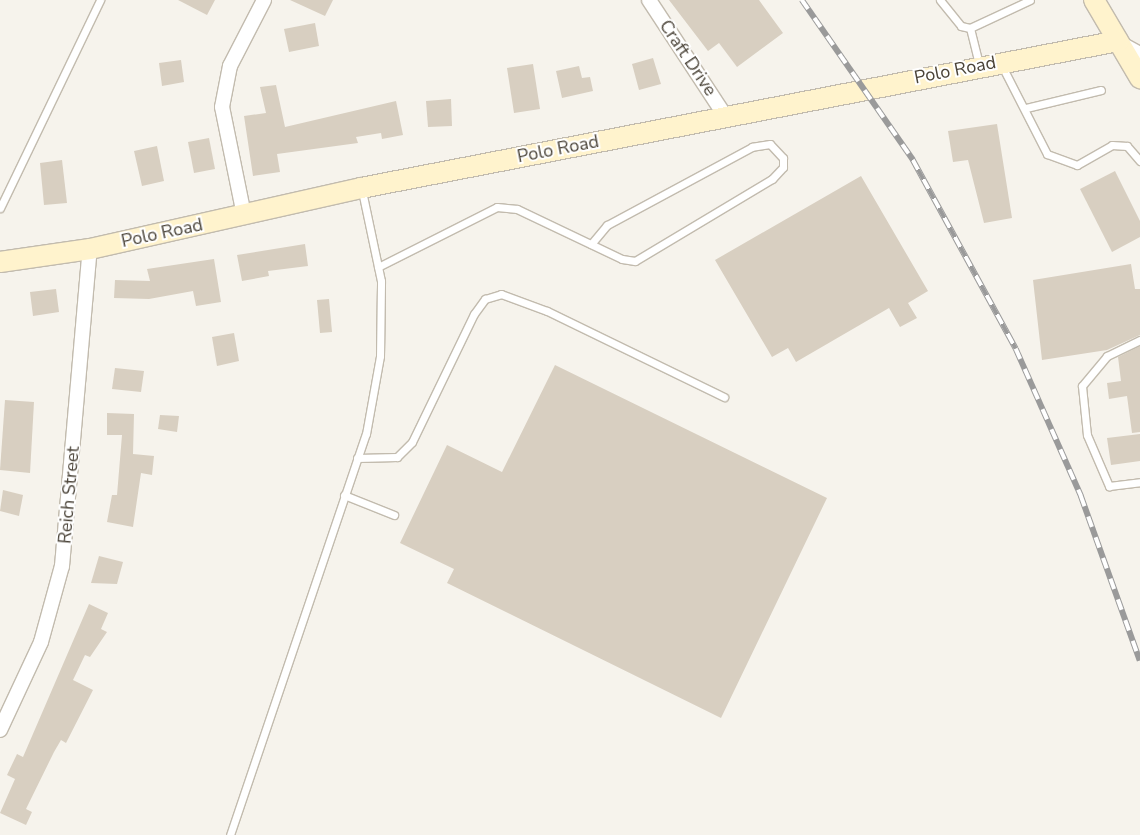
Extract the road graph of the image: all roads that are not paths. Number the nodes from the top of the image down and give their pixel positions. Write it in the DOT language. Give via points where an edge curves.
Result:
graph roads {
  1 [pos="100,0"];
  2 [pos="264,0"];
  3 [pos="649,0"];
  4 [pos="940,0"];
  5 [pos="1030,0"];
  6 [pos="1094,0"];
  7 [pos="970,28"];
  8 [pos="1118,41"];
  9 [pos="1140,54"];
  10 [pos="999,62"];
  11 [pos="980,65"];
  12 [pos="1140,78"];
  13 [pos="1100,90"];
  14 [pos="1026,108"];
  15 [pos="726,117"];
  16 [pos="1140,161"];
  17 [pos="361,188"];
  18 [pos="0,208"];
  19 [pos="244,215"];
  20 [pos="591,244"];
  21 [pos="90,249"];
  22 [pos="0,262"];
  23 [pos="378,267"];
  24 [pos="1140,340"];
  25 [pos="724,397"];
  26 [pos="357,458"];
  27 [pos="1140,482"];
  28 [pos="344,495"];
  29 [pos="394,515"];
  30 [pos="0,730"];
  31 [pos="230,835"];
  1 -- 18 [label="lane"];
  2 -- 19 [label="street" via="230,66 222,107"];
  3 -- 15 [label="street, Craft Drive"];
  4 -- 7 [label="lane" via="961,26"];
  5 -- 7 [label="lane"];
  6 -- 8 [label="main road"];
  7 -- 11 [label="lane"];
  8 -- 9 [label="street"];
  8 -- 10 [label="main road, Polo Road"];
  8 -- 12 [label="main road"];
  10 -- 11 [label="main road, Polo Road"];
  10 -- 14 [label="lane"];
  11 -- 15 [label="main road, Polo Road"];
  13 -- 14 [label="lane"];
  14 -- 16 [label="lane" via="1047,154 1077,165 1112,145 1127,146"];
  15 -- 17 [label="main road, Polo Road"];
  17 -- 19 [label="main road, Polo Road"];
  17 -- 23 [label="lane"];
  19 -- 21 [label="main road, Polo Road"];
  20 -- 20 [label="lane" via="635,261 772,179 784,167 783,158 770,144 752,147 607,225"];
  20 -- 23 [label="lane" via="517,209 497,207"];
  21 -- 22 [label="main road, Polo Road"];
  21 -- 30 [label="street, Reich Street" via="62,566 41,642"];
  23 -- 26 [label="lane" via="380,356"];
  24 -- 27 [label="lane" via="1107,356 1082,386 1086,435 1109,486"];
  25 -- 26 [label="lane" via="547,311 501,294 485,299 474,314 412,442 397,457"];
  26 -- 28 [label="lane"];
  28 -- 29 [label="lane"];
  28 -- 31 [label="lane"];
}
